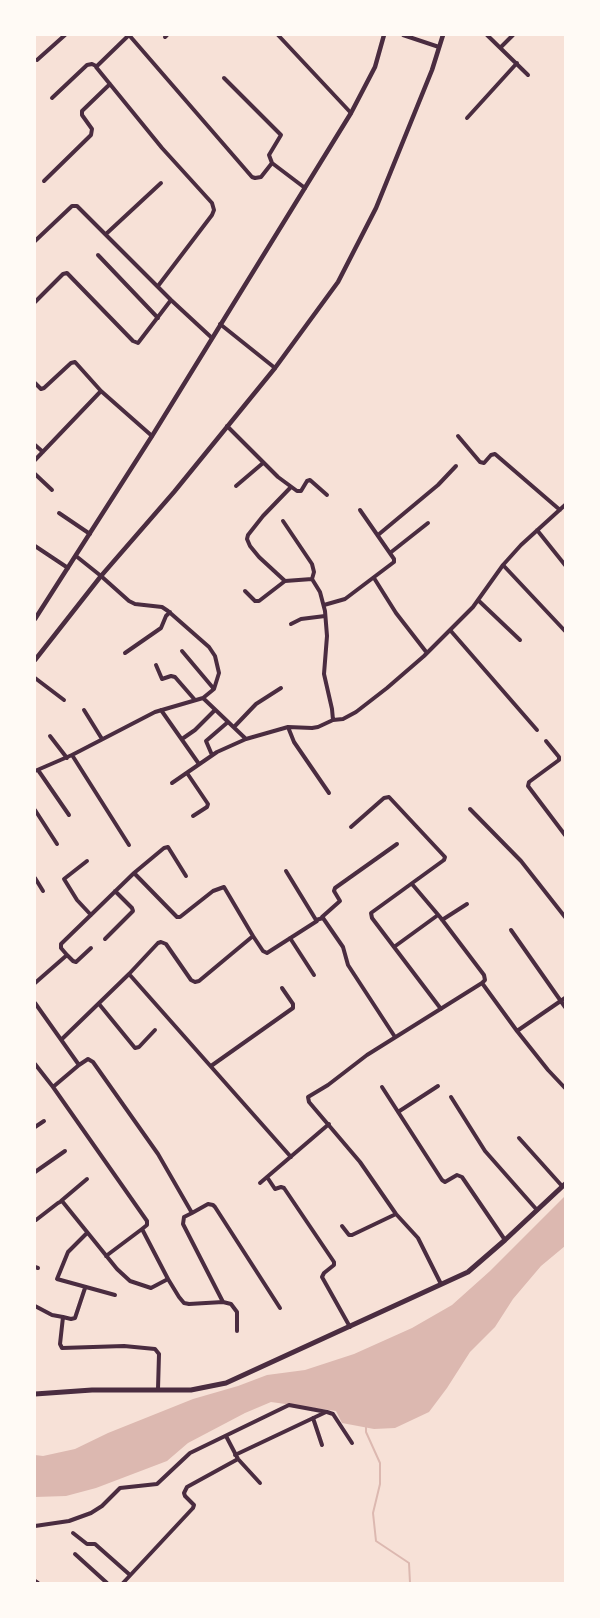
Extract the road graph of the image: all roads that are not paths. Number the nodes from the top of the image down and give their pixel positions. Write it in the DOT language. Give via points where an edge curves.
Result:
graph roads {
  1 [pos="65,35"];
  2 [pos="129,35"];
  3 [pos="278,35"];
  4 [pos="384,35"];
  5 [pos="403,35"];
  6 [pos="443,35"];
  7 [pos="487,35"];
  8 [pos="513,35"];
  9 [pos="439,47"];
  10 [pos="501,47"];
  11 [pos="37,60"];
  12 [pos="517,63"];
  13 [pos="96,66"];
  14 [pos="528,74"];
  15 [pos="224,78"];
  16 [pos="110,84"];
  17 [pos="52,98"];
  18 [pos="351,113"];
  19 [pos="467,118"];
  20 [pos="272,163"];
  21 [pos="44,181"];
  22 [pos="161,183"];
  23 [pos="305,188"];
  24 [pos="106,234"];
  25 [pos="35,241"];
  26 [pos="98,255"];
  27 [pos="158,286"];
  28 [pos="171,300"];
  29 [pos="35,302"];
  30 [pos="158,318"];
  31 [pos="220,324"];
  32 [pos="212,338"];
  33 [pos="275,368"];
  34 [pos="35,383"];
  35 [pos="102,391"];
  36 [pos="227,426"];
  37 [pos="152,436"];
  38 [pos="458,436"];
  39 [pos="35,444"];
  40 [pos="43,452"];
  41 [pos="35,460"];
  42 [pos="263,463"];
  43 [pos="456,466"];
  44 [pos="35,474"];
  45 [pos="236,486"];
  46 [pos="291,487"];
  47 [pos="52,490"];
  48 [pos="327,495"];
  49 [pos="565,505"];
  50 [pos="360,510"];
  51 [pos="560,510"];
  52 [pos="59,513"];
  53 [pos="283,521"];
  54 [pos="428,523"];
  55 [pos="537,530"];
  56 [pos="90,534"];
  57 [pos="378,535"];
  58 [pos="35,546"];
  59 [pos="390,553"];
  60 [pos="76,556"];
  61 [pos="502,565"];
  62 [pos="565,565"];
  63 [pos="68,568"];
  64 [pos="101,576"];
  65 [pos="374,578"];
  66 [pos="312,579"];
  67 [pos="285,582"];
  68 [pos="245,591"];
  69 [pos="478,601"];
  70 [pos="324,605"];
  71 [pos="170,612"];
  72 [pos="325,616"];
  73 [pos="35,618"];
  74 [pos="291,624"];
  75 [pos="450,630"];
  76 [pos="565,631"];
  77 [pos="520,640"];
  78 [pos="124,652"];
  79 [pos="182,652"];
  80 [pos="427,652"];
  81 [pos="35,660"];
  82 [pos="156,665"];
  83 [pos="35,678"];
  84 [pos="281,688"];
  85 [pos="214,689"];
  86 [pos="203,698"];
  87 [pos="64,700"];
  88 [pos="195,700"];
  89 [pos="84,710"];
  90 [pos="161,710"];
  91 [pos="216,710"];
  92 [pos="333,720"];
  93 [pos="228,722"];
  94 [pos="234,727"];
  95 [pos="288,727"];
  96 [pos="537,730"];
  97 [pos="50,736"];
  98 [pos="102,739"];
  99 [pos="182,739"];
  100 [pos="246,739"];
  101 [pos="546,741"];
  102 [pos="72,755"];
  103 [pos="212,755"];
  104 [pos="67,758"];
  105 [pos="199,764"];
  106 [pos="36,771"];
  107 [pos="187,772"];
  108 [pos="172,783"];
  109 [pos="329,793"];
  110 [pos="470,809"];
  111 [pos="35,810"];
  112 [pos="68,815"];
  113 [pos="193,816"];
  114 [pos="351,827"];
  115 [pos="565,835"];
  116 [pos="57,844"];
  117 [pos="397,844"];
  118 [pos="130,845"];
  119 [pos="87,861"];
  120 [pos="286,871"];
  121 [pos="134,874"];
  122 [pos="186,876"];
  123 [pos="35,878"];
  124 [pos="412,884"];
  125 [pos="43,891"];
  126 [pos="115,892"];
  127 [pos="467,904"];
  128 [pos="438,915"];
  129 [pos="90,916"];
  130 [pos="322,917"];
  131 [pos="565,917"];
  132 [pos="442,920"];
  133 [pos="317,921"];
  134 [pos="511,930"];
  135 [pos="254,936"];
  136 [pos="290,938"];
  137 [pos="105,939"];
  138 [pos="394,947"];
  139 [pos="91,948"];
  140 [pos="67,955"];
  141 [pos="130,974"];
  142 [pos="314,975"];
  143 [pos="35,983"];
  144 [pos="482,983"];
  145 [pos="282,988"];
  146 [pos="563,1000"];
  147 [pos="35,1003"];
  148 [pos="99,1004"];
  149 [pos="565,1007"];
  150 [pos="441,1009"];
  151 [pos="155,1030"];
  152 [pos="517,1031"];
  153 [pos="396,1037"];
  154 [pos="62,1039"];
  155 [pos="35,1064"];
  156 [pos="80,1065"];
  157 [pos="211,1066"];
  158 [pos="53,1086"];
  159 [pos="438,1086"];
  160 [pos="382,1087"];
  161 [pos="565,1088"];
  162 [pos="452,1097"];
  163 [pos="398,1112"];
  164 [pos="44,1121"];
  165 [pos="329,1124"];
  166 [pos="35,1127"];
  167 [pos="519,1138"];
  168 [pos="65,1151"];
  169 [pos="291,1157"];
  170 [pos="35,1172"];
  171 [pos="268,1177"];
  172 [pos="87,1179"];
  173 [pos="260,1184"];
  174 [pos="564,1185"];
  175 [pos="61,1201"];
  176 [pos="537,1210"];
  177 [pos="192,1213"];
  178 [pos="396,1214"];
  179 [pos="36,1220"];
  180 [pos="342,1226"];
  181 [pos="142,1229"];
  182 [pos="87,1233"];
  183 [pos="505,1240"];
  184 [pos="106,1256"];
  185 [pos="168,1278"];
  186 [pos="441,1284"];
  187 [pos="86,1288"];
  188 [pos="115,1295"];
  189 [pos="223,1302"];
  190 [pos="35,1306"];
  191 [pos="280,1308"];
  192 [pos="63,1318"];
  193 [pos="350,1326"];
  194 [pos="237,1331"];
  195 [pos="158,1389"];
  196 [pos="35,1394"];
  197 [pos="327,1412"];
  198 [pos="313,1418"];
  199 [pos="226,1436"];
  200 [pos="352,1443"];
  201 [pos="322,1445"];
  202 [pos="236,1457"];
  203 [pos="260,1483"];
  204 [pos="35,1526"];
  205 [pos="73,1533"];
  206 [pos="75,1554"];
  207 [pos="130,1575"];
  208 [pos="107,1583"];
  209 [pos="123,1583"];
  1 -- 11 [label="street"];
  2 -- 13 [label="street"];
  2 -- 20 [label="street" via="252,176 261,177"];
  3 -- 18 [label="street"];
  4 -- 18 [label="street" via="374,67"];
  5 -- 9 [label="street"];
  6 -- 9 [label="street"];
  7 -- 10 [label="street"];
  8 -- 10 [label="street"];
  9 -- 33 [label="street" via="409,130 368,227 338,282"];
  10 -- 12 [label="street"];
  12 -- 14 [label="street"];
  12 -- 19 [label="street"];
  13 -- 16 [label="street"];
  13 -- 17 [label="street" via="87,65"];
  15 -- 20 [label="street" via="281,135 269,155"];
  16 -- 21 [label="street" via="82,111 91,135"];
  16 -- 27 [label="street" via="214,207 212,215"];
  18 -- 23 [label="street"];
  20 -- 23 [label="street"];
  22 -- 24 [label="street"];
  23 -- 31 [label="street"];
  24 -- 25 [label="street" via="79,207 74,206"];
  24 -- 27 [label="street"];
  26 -- 30 [label="street"];
  27 -- 28 [label="street"];
  28 -- 30 [label="street"];
  28 -- 32 [label="street"];
  29 -- 30 [label="street" via="67,273 136,342 140,342"];
  31 -- 32 [label="street"];
  31 -- 33 [label="street"];
  32 -- 37 [label="street"];
  33 -- 36 [label="street"];
  34 -- 35 [label="street" via="44,388 75,362"];
  35 -- 37 [label="street"];
  35 -- 40 [label="street"];
  36 -- 42 [label="street"];
  36 -- 64 [label="street"];
  37 -- 56 [label="street"];
  38 -- 51 [label="street" via="480,462 484,463 495,454"];
  39 -- 40 [label="street"];
  40 -- 41 [label="street"];
  42 -- 45 [label="street"];
  42 -- 46 [label="street"];
  43 -- 57 [label="street"];
  44 -- 47 [label="street"];
  46 -- 48 [label="street" via="300,492 310,480"];
  46 -- 67 [label="street" via="247,538 259,557"];
  49 -- 51 [label="street"];
  50 -- 57 [label="street"];
  51 -- 55 [label="street"];
  52 -- 56 [label="street"];
  53 -- 66 [label="street" via="312,564"];
  54 -- 59 [label="street"];
  55 -- 61 [label="street"];
  55 -- 62 [label="street"];
  56 -- 60 [label="street"];
  57 -- 59 [label="street"];
  58 -- 63 [label="street"];
  59 -- 65 [label="street" via="394,562"];
  60 -- 63 [label="street"];
  60 -- 64 [label="street"];
  61 -- 69 [label="street"];
  61 -- 76 [label="street"];
  63 -- 73 [label="street"];
  64 -- 71 [label="street" via="135,604 162,607"];
  64 -- 81 [label="street"];
  65 -- 70 [label="street" via="345,599"];
  65 -- 80 [label="street" via="396,614"];
  66 -- 67 [label="street"];
  66 -- 70 [label="street"];
  67 -- 68 [label="street" via="259,601"];
  69 -- 75 [label="street"];
  69 -- 77 [label="street"];
  70 -- 72 [label="street"];
  71 -- 78 [label="street" via="160,629"];
  71 -- 85 [label="street" via="215,656 219,673"];
  72 -- 74 [label="street" via="301,619"];
  72 -- 92 [label="street" via="327,648 324,674"];
  75 -- 80 [label="street"];
  75 -- 96 [label="street"];
  79 -- 85 [label="street"];
  80 -- 92 [label="street" via="356,712"];
  82 -- 88 [label="street" via="162,679 174,676"];
  83 -- 87 [label="street"];
  84 -- 94 [label="street" via="256,704"];
  85 -- 86 [label="street"];
  86 -- 88 [label="street"];
  86 -- 91 [label="street"];
  88 -- 90 [label="street"];
  89 -- 98 [label="street"];
  90 -- 98 [label="street"];
  90 -- 99 [label="street"];
  91 -- 93 [label="street"];
  91 -- 99 [label="street"];
  92 -- 95 [label="street" via="312,728"];
  93 -- 94 [label="street"];
  93 -- 103 [label="street" via="206,741"];
  94 -- 100 [label="street"];
  95 -- 100 [label="street"];
  95 -- 109 [label="street" via="294,742"];
  97 -- 104 [label="street"];
  98 -- 102 [label="street"];
  99 -- 105 [label="street"];
  100 -- 103 [label="street"];
  101 -- 115 [label="street" via="559,760 528,786"];
  102 -- 104 [label="street"];
  102 -- 118 [label="street"];
  103 -- 105 [label="street"];
  104 -- 106 [label="street"];
  105 -- 107 [label="street"];
  106 -- 112 [label="street"];
  107 -- 108 [label="street"];
  107 -- 113 [label="street" via="208,804"];
  110 -- 131 [label="street" via="521,861"];
  111 -- 116 [label="street"];
  114 -- 124 [label="street" via="384,798 392,798 445,857"];
  117 -- 130 [label="street" via="335,888 340,901"];
  119 -- 129 [label="street" via="64,879"];
  120 -- 133 [label="street"];
  121 -- 122 [label="street" via="166,847"];
  121 -- 126 [label="street"];
  121 -- 135 [label="street" via="177,917 213,891 224,887"];
  123 -- 125 [label="street"];
  124 -- 128 [label="street"];
  124 -- 138 [label="street" via="371,913"];
  126 -- 129 [label="street"];
  126 -- 137 [label="street" via="133,911"];
  127 -- 132 [label="street"];
  128 -- 132 [label="street"];
  128 -- 138 [label="street"];
  129 -- 140 [label="street" via="61,944"];
  130 -- 133 [label="street"];
  130 -- 153 [label="street" via="345,950 348,965"];
  132 -- 144 [label="street" via="484,975"];
  133 -- 136 [label="street"];
  134 -- 146 [label="street"];
  135 -- 136 [label="street" via="267,953"];
  135 -- 141 [label="street" via="199,981 191,980 166,944 161,942"];
  136 -- 142 [label="street"];
  138 -- 150 [label="street"];
  139 -- 140 [label="street" via="76,962"];
  140 -- 143 [label="street"];
  141 -- 148 [label="street"];
  141 -- 157 [label="street"];
  144 -- 150 [label="street"];
  144 -- 152 [label="street"];
  145 -- 157 [label="street" via="293,1008"];
  146 -- 149 [label="street"];
  146 -- 152 [label="street"];
  147 -- 154 [label="street"];
  148 -- 151 [label="street" via="136,1048"];
  148 -- 154 [label="street"];
  150 -- 153 [label="street"];
  152 -- 161 [label="street"];
  153 -- 165 [label="street" via="310,1095 309,1102"];
  154 -- 156 [label="street"];
  155 -- 158 [label="street"];
  156 -- 158 [label="street"];
  156 -- 177 [label="street" via="88,1059 93,1062 158,1154"];
  157 -- 169 [label="street"];
  158 -- 181 [label="street" via="147,1221"];
  159 -- 163 [label="street"];
  160 -- 163 [label="street"];
  162 -- 176 [label="street" via="485,1151"];
  163 -- 183 [label="street" via="442,1180 445,1182 457,1175 462,1177"];
  164 -- 166 [label="street"];
  165 -- 169 [label="street"];
  165 -- 178 [label="street"];
  167 -- 174 [label="street"];
  168 -- 170 [label="street"];
  169 -- 171 [label="street"];
  171 -- 173 [label="street"];
  171 -- 193 [label="street" via="275,1189 284,1188 334,1262 322,1277"];
  172 -- 175 [label="street"];
  174 -- 176 [label="main road"];
  175 -- 179 [label="street"];
  175 -- 182 [label="street"];
  176 -- 183 [label="main road"];
  177 -- 189 [label="street" via="184,1217 183,1224"];
  177 -- 191 [label="street" via="208,1204 216,1207"];
  178 -- 180 [label="street" via="352,1235"];
  178 -- 186 [label="street" via="418,1238"];
  181 -- 184 [label="street"];
  181 -- 185 [label="street"];
  182 -- 184 [label="street"];
  182 -- 187 [label="street" via="68,1252 57,1277 59,1281"];
  183 -- 186 [label="main road" via="468,1272"];
  184 -- 185 [label="street" via="130,1281 146,1288 155,1287"];
  185 -- 189 [label="street" via="184,1303"];
  186 -- 193 [label="main road"];
  187 -- 188 [label="street"];
  187 -- 192 [label="street" via="75,1318"];
  189 -- 194 [label="street" via="231,1304 237,1312"];
  190 -- 192 [label="street"];
  192 -- 195 [label="street" via="62,1348 124,1346 158,1351"];
  193 -- 195 [label="main road" via="226,1383 191,1390"];
  195 -- 196 [label="main road"];
  197 -- 198 [label="street"];
  197 -- 199 [label="street" via="289,1405"];
  197 -- 200 [label="street" via="335,1417"];
  198 -- 201 [label="street"];
  198 -- 202 [label="street"];
  199 -- 202 [label="street"];
  199 -- 204 [label="street" via="190,1453 157,1484 120,1488 91,1512 69,1521"];
  202 -- 203 [label="street"];
  202 -- 207 [label="street" via="187,1487 184,1493 193,1508"];
  205 -- 207 [label="street" via="87,1544 95,1544"];
  206 -- 208 [label="street"];
  207 -- 209 [label="street"];
}
